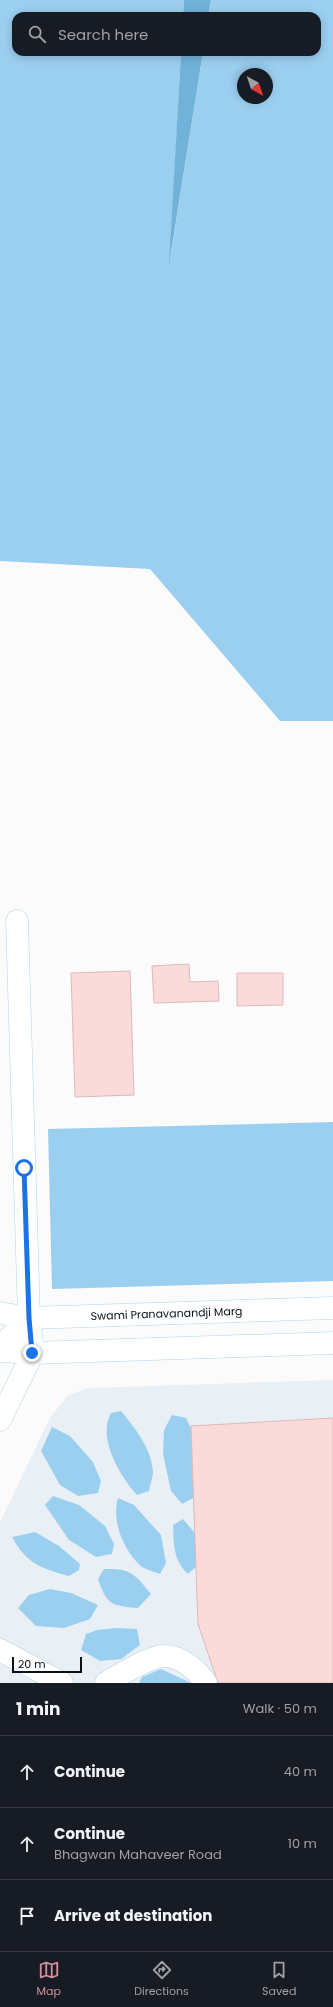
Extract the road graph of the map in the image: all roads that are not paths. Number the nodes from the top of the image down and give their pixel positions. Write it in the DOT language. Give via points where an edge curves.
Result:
graph roads {
  1 [pos="17,921"];
  2 [pos="333,1308"];
  3 [pos="0,1313"];
  4 [pos="29,1318"];
  5 [pos="333,1343"];
  6 [pos="0,1347"];
  7 [pos="0,1351"];
  8 [pos="32,1353"];
  9 [pos="0,1420"];
  10 [pos="0,1650"];
  11 [pos="62,1683"];
  12 [pos="106,1683"];
  13 [pos="206,1683"];
  1 -- 4 [label="street"];
  2 -- 4 [label="street, Swami Pranavanandji Marg"];
  3 -- 4 [label="street, Swami Pranavanandji Marg"];
  4 -- 6 [label="street"];
  4 -- 8 [label="street"];
  5 -- 8 [label="street"];
  7 -- 8 [label="street"];
  8 -- 9 [label="street"];
  10 -- 11 [label="street"];
  12 -- 13 [label="street" via="130,1668 162,1656 181,1660 199,1673"];
}
